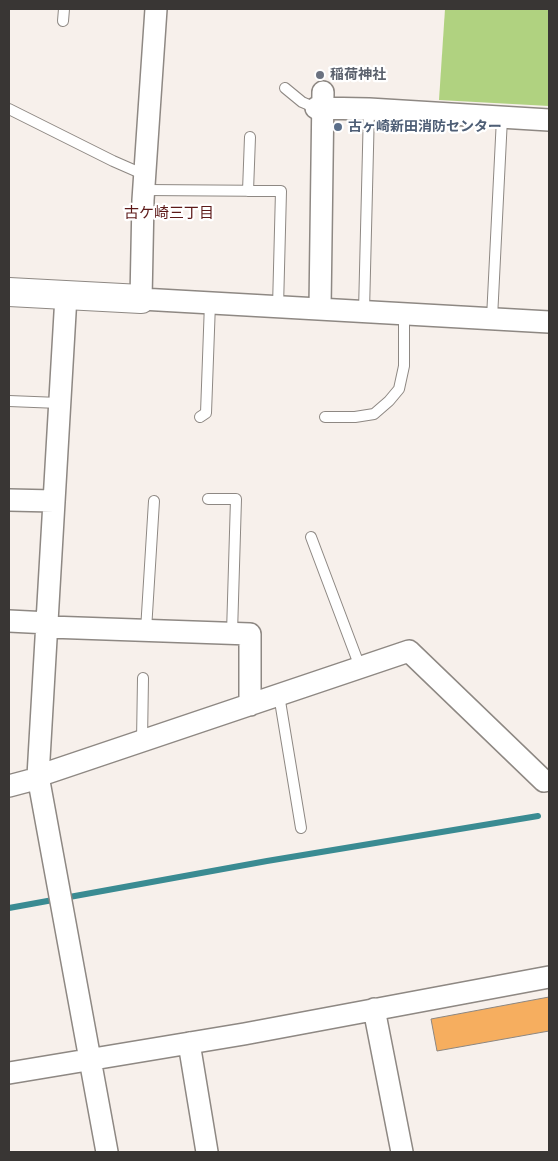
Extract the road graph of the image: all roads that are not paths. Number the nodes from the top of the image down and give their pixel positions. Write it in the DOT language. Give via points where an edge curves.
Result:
graph roads {
  1 [pos="64,9"];
  2 [pos="156,9"];
  3 [pos="64,21"];
  4 [pos="285,88"];
  5 [pos="320,103"];
  6 [pos="9,109"];
  7 [pos="369,109"];
  8 [pos="502,118"];
  9 [pos="549,120"];
  10 [pos="250,137"];
  11 [pos="146,182"];
  12 [pos="248,191"];
  13 [pos="9,292"];
  14 [pos="66,296"];
  15 [pos="141,298"];
  16 [pos="210,303"];
  17 [pos="278,307"];
  18 [pos="320,308"];
  19 [pos="364,311"];
  20 [pos="404,314"];
  21 [pos="492,318"];
  22 [pos="549,322"];
  23 [pos="9,401"];
  24 [pos="59,403"];
  25 [pos="200,417"];
  26 [pos="326,417"];
  27 [pos="208,499"];
  28 [pos="9,500"];
  29 [pos="54,501"];
  30 [pos="154,501"];
  31 [pos="311,537"];
  32 [pos="9,621"];
  33 [pos="49,625"];
  34 [pos="146,630"];
  35 [pos="232,634"];
  36 [pos="360,667"];
  37 [pos="143,678"];
  38 [pos="279,695"];
  39 [pos="250,705"];
  40 [pos="142,741"];
  41 [pos="38,777"];
  42 [pos="548,783"];
  43 [pos="9,786"];
  44 [pos="301,828"];
  45 [pos="549,977"];
  46 [pos="374,1009"];
  47 [pos="189,1043"];
  48 [pos="90,1060"];
  49 [pos="9,1073"];
  50 [pos="106,1152"];
  51 [pos="207,1152"];
  52 [pos="402,1152"];
  1 -- 3 [label="lane"];
  2 -- 11 [label="street"];
  4 -- 5 [label="lane" via="302,102"];
  5 -- 7 [label="street"];
  5 -- 18 [label="street"];
  6 -- 11 [label="lane"];
  7 -- 8 [label="street"];
  7 -- 19 [label="lane"];
  8 -- 9 [label="street"];
  8 -- 21 [label="lane"];
  10 -- 12 [label="lane"];
  11 -- 12 [label="lane"];
  11 -- 15 [label="street"];
  12 -- 17 [label="lane" via="280,191"];
  13 -- 14 [label="street"];
  14 -- 15 [label="street"];
  14 -- 24 [label="street"];
  15 -- 16 [label="street"];
  16 -- 17 [label="street"];
  16 -- 25 [label="lane" via="206,413"];
  17 -- 18 [label="street"];
  18 -- 19 [label="street"];
  19 -- 20 [label="street"];
  20 -- 21 [label="street"];
  20 -- 26 [label="lane" via="404,366 399,389 374,414"];
  21 -- 22 [label="street"];
  23 -- 24 [label="lane"];
  24 -- 29 [label="street"];
  27 -- 35 [label="lane" via="236,499"];
  28 -- 29 [label="street"];
  29 -- 33 [label="street"];
  30 -- 34 [label="lane"];
  31 -- 36 [label="lane"];
  32 -- 33 [label="street"];
  33 -- 34 [label="street"];
  33 -- 41 [label="street"];
  34 -- 35 [label="street"];
  35 -- 39 [label="street" via="250,634"];
  36 -- 38 [label="street"];
  36 -- 42 [label="street" via="409,651"];
  37 -- 40 [label="lane"];
  38 -- 39 [label="street"];
  38 -- 44 [label="lane"];
  39 -- 40 [label="street"];
  40 -- 41 [label="street"];
  41 -- 43 [label="street"];
  41 -- 48 [label="street"];
  45 -- 46 [label="street"];
  46 -- 47 [label="street"];
  46 -- 52 [label="street"];
  47 -- 48 [label="street"];
  47 -- 51 [label="street"];
  48 -- 49 [label="street"];
  48 -- 50 [label="street"];
}
